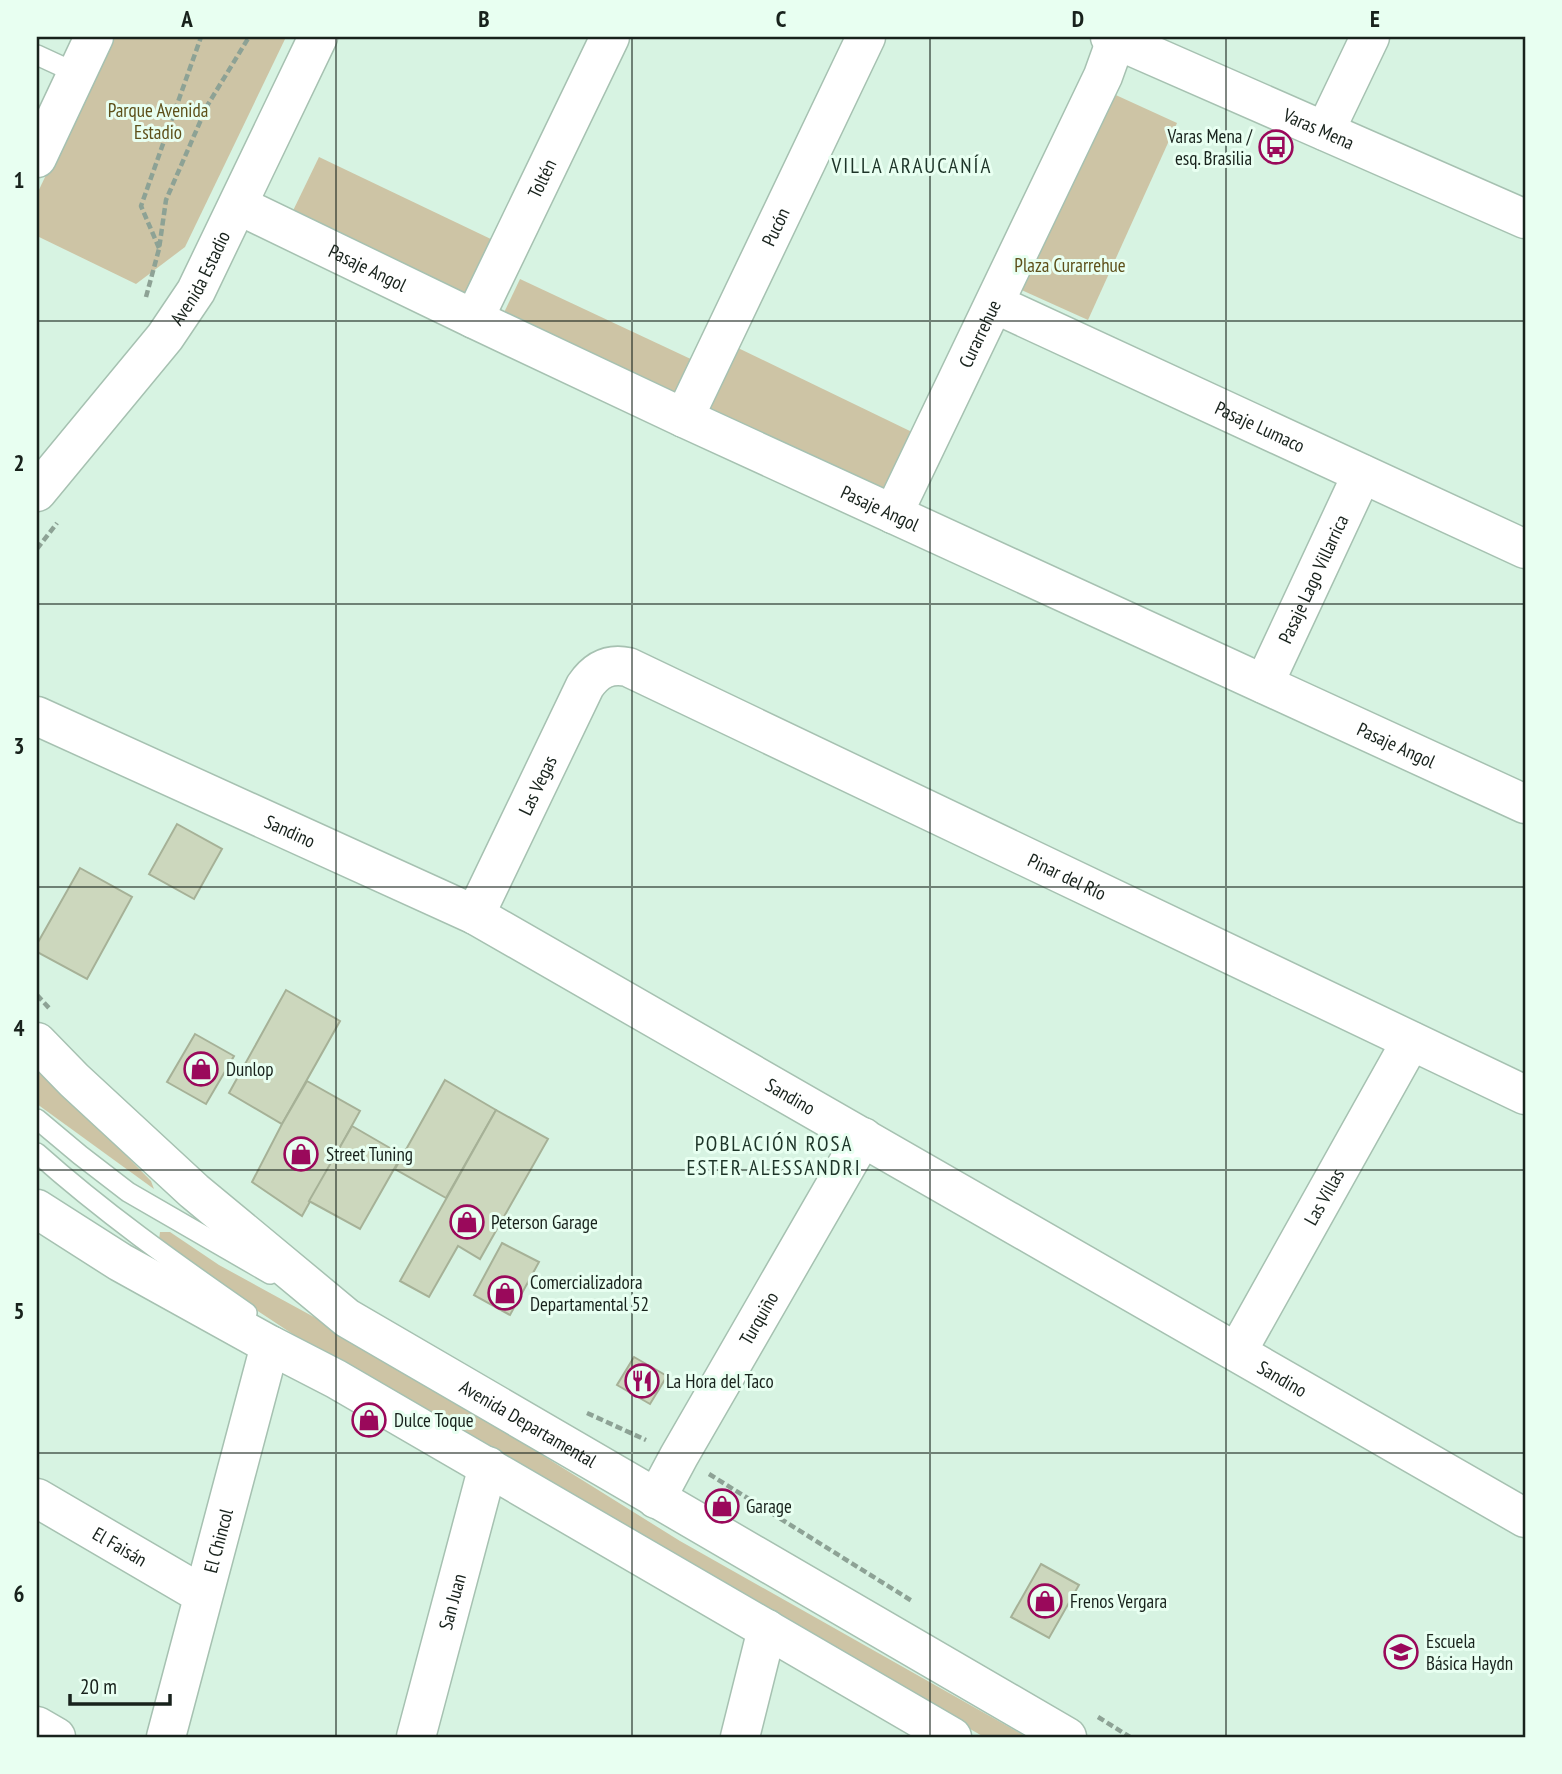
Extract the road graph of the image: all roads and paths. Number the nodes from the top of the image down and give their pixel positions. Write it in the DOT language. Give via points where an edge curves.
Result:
graph roads {
  1 [pos="94,37"];
  2 [pos="201,37"];
  3 [pos="249,37"];
  4 [pos="318,37"];
  5 [pos="610,37"];
  6 [pos="866,37"];
  7 [pos="1370,37"];
  8 [pos="1114,38"];
  9 [pos="37,55"];
  10 [pos="76,73"];
  11 [pos="1325,131"];
  12 [pos="37,158"];
  13 [pos="238,205"];
  14 [pos="1525,219"];
  15 [pos="995,304"];
  16 [pos="474,319"];
  17 [pos="684,418"];
  18 [pos="1362,474"];
  19 [pos="37,492"];
  20 [pos="893,514"];
  21 [pos="1525,549"];
  22 [pos="609,666"];
  23 [pos="1264,684"];
  24 [pos="37,716"];
  25 [pos="1525,804"];
  26 [pos="475,915"];
  27 [pos="37,995"];
  28 [pos="46,1028"];
  29 [pos="1411,1041"];
  30 [pos="1525,1095"];
  31 [pos="37,1119"];
  32 [pos="863,1137"];
  33 [pos="37,1153"];
  34 [pos="37,1209"];
  35 [pos="347,1318"];
  36 [pos="270,1345"];
  37 [pos="1237,1352"];
  38 [pos="336,1379"];
  39 [pos="578,1408"];
  40 [pos="651,1442"];
  41 [pos="488,1466"];
  42 [pos="37,1498"];
  43 [pos="656,1499"];
  44 [pos="1525,1518"];
  45 [pos="203,1595"];
  46 [pos="767,1629"];
  47 [pos="37,1726"];
  48 [pos="56,1737"];
  49 [pos="166,1737"];
  50 [pos="416,1737"];
  51 [pos="740,1737"];
  52 [pos="952,1737"];
  53 [pos="1067,1737"];
  1 -- 10 [label="street"];
  2 -- 3 [label="path" via="141,206 159,249 166,200 207,106"];
  4 -- 13 [label="street, Avenida Estadio"];
  5 -- 16 [label="street, Toltén"];
  6 -- 17 [label="street, Pucón"];
  7 -- 11 [label="street"];
  8 -- 11 [label="street, Varas Mena"];
  8 -- 15 [label="street, Curarrehue" via="1103,76"];
  9 -- 10 [label="lane"];
  10 -- 12 [label="street"];
  11 -- 14 [label="street, Varas Mena"];
  13 -- 16 [label="street, Pasaje Angol"];
  13 -- 19 [label="street, Avenida Estadio" via="181,315"];
  15 -- 18 [label="street, Pasaje Lumaco"];
  15 -- 20 [label="street, Curarrehue"];
  16 -- 17 [label="street, Pasaje Angol"];
  17 -- 20 [label="street, Pasaje Angol"];
  18 -- 21 [label="street, Pasaje Lumaco"];
  18 -- 23 [label="street, Pasaje Lago Villarrica"];
  20 -- 23 [label="street, Pasaje Angol"];
  22 -- 26 [label="street, Las Vegas" via="585,686"];
  22 -- 29 [label="street, Pinar del Río" via="637,670"];
  23 -- 25 [label="street, Pasaje Angol"];
  24 -- 26 [label="street, Sandino"];
  26 -- 32 [label="street, Sandino"];
  27 -- 28 [label="path"];
  28 -- 35 [label="street, Avenida Departamental" via="74,1080 194,1191"];
  29 -- 30 [label="street, Pinar del Río"];
  29 -- 37 [label="street, Las Villas"];
  31 -- 35 [label="lane" via="128,1192"];
  32 -- 37 [label="street, Sandino"];
  32 -- 43 [label="street, Turquiño"];
  33 -- 38 [label="lane" via="115,1219"];
  34 -- 36 [label="street" via="120,1262"];
  35 -- 43 [label="street, Avenida Departamental"];
  36 -- 38 [label="street"];
  36 -- 45 [label="street, El Chincol"];
  37 -- 44 [label="street, Sandino"];
  38 -- 41 [label="street"];
  39 -- 40 [label="path"];
  41 -- 46 [label="street"];
  41 -- 50 [label="street, San Juan"];
  42 -- 45 [label="street, El Faisán"];
  43 -- 53 [label="street, Avenida Departamental"];
  45 -- 49 [label="street, El Chincol"];
  46 -- 51 [label="street"];
  46 -- 52 [label="street"];
  47 -- 48 [label="street"];
}
